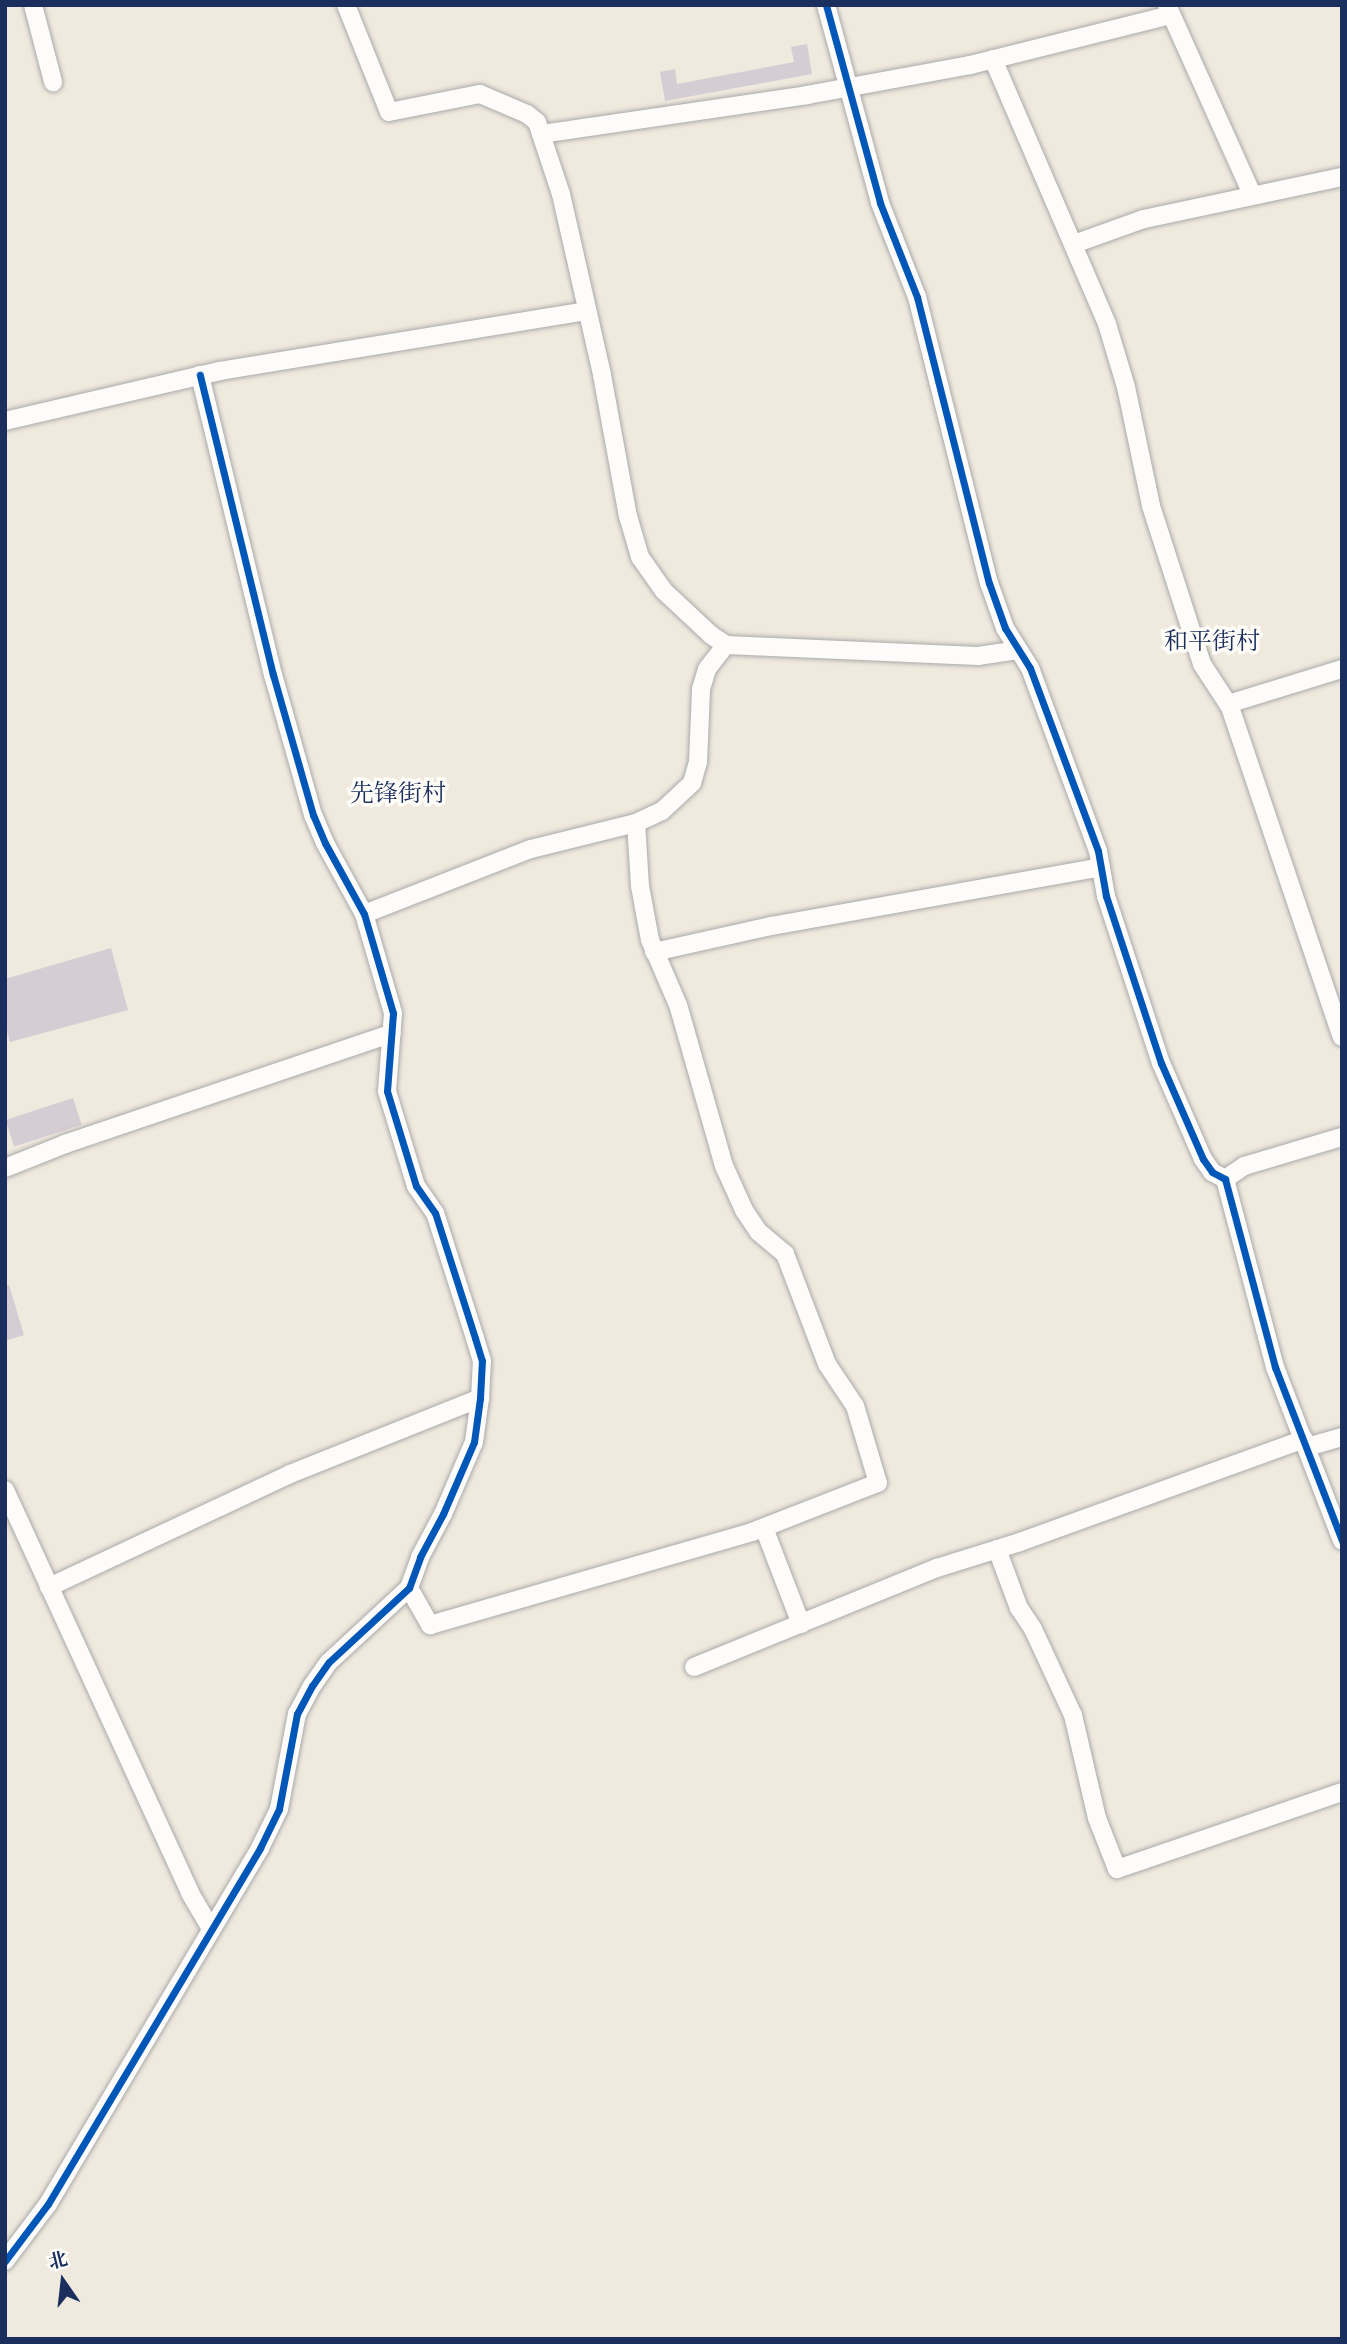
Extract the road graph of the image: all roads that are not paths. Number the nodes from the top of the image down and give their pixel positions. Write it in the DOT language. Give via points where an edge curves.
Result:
graph roads {
  1 [pos="33,5"];
  2 [pos="346,5"];
  3 [pos="827,5"];
  4 [pos="1169,10"];
  5 [pos="993,59"];
  6 [pos="53,82"];
  7 [pos="848,87"];
  8 [pos="541,134"];
  9 [pos="1342,177"];
  10 [pos="1253,196"];
  11 [pos="1074,244"];
  12 [pos="586,311"];
  13 [pos="200,375"];
  14 [pos="5,421"];
  15 [pos="726,645"];
  16 [pos="1018,650"];
  17 [pos="1342,669"];
  18 [pos="1228,704"];
  19 [pos="636,823"];
  20 [pos="1101,867"];
  21 [pos="364,914"];
  22 [pos="654,952"];
  23 [pos="392,1033"];
  24 [pos="1342,1037"];
  25 [pos="1342,1137"];
  26 [pos="5,1168"];
  27 [pos="1225,1179"];
  28 [pos="480,1398"];
  29 [pos="1342,1437"];
  30 [pos="1305,1443"];
  31 [pos="5,1490"];
  32 [pos="764,1528"];
  33 [pos="1342,1541"];
  34 [pos="997,1549"];
  35 [pos="50,1587"];
  36 [pos="409,1588"];
  37 [pos="801,1623"];
  38 [pos="694,1667"];
  39 [pos="1342,1793"];
  40 [pos="211,1929"];
  41 [pos="5,2261"];
  1 -- 6 [label="street"];
  2 -- 8 [label="street" via="389,112 480,94 527,114 537,122"];
  3 -- 7 [label="street"];
  4 -- 5 [label="street"];
  4 -- 10 [label="street"];
  5 -- 7 [label="street"];
  5 -- 11 [label="street"];
  7 -- 8 [label="street"];
  7 -- 16 [label="street" via="880,203 917,297 989,583"];
  8 -- 12 [label="street" via="561,194"];
  9 -- 10 [label="street"];
  10 -- 11 [label="street" via="1144,219"];
  11 -- 18 [label="street" via="1107,324 1126,387 1151,506 1202,664"];
  12 -- 13 [label="street"];
  12 -- 15 [label="street" via="639,557 664,591"];
  13 -- 14 [label="street"];
  13 -- 21 [label="street" via="273,675 313,815"];
  15 -- 16 [label="street" via="978,656"];
  15 -- 19 [label="street" via="707,669 701,689 698,762 692,783 662,811"];
  16 -- 20 [label="street" via="1030,668"];
  17 -- 18 [label="street"];
  18 -- 24 [label="street"];
  19 -- 21 [label="street" via="531,849"];
  19 -- 22 [label="street" via="640,886"];
  20 -- 22 [label="street" via="771,926"];
  20 -- 27 [label="street" via="1106,896 1161,1063 1203,1159 1212,1172"];
  21 -- 23 [label="street" via="393,1013"];
  22 -- 32 [label="street" via="678,1005 724,1166 758,1231 785,1254 827,1364 855,1406 878,1483"];
  23 -- 26 [label="street"];
  23 -- 28 [label="street" via="387,1091 416,1186 435,1213 482,1361"];
  25 -- 27 [label="street" via="1244,1166"];
  27 -- 30 [label="street" via="1275,1367"];
  28 -- 35 [label="street" via="290,1474"];
  28 -- 36 [label="street" via="474,1442"];
  29 -- 30 [label="street"];
  30 -- 33 [label="street"];
  30 -- 34 [label="street"];
  31 -- 35 [label="street"];
  32 -- 36 [label="street" via="430,1625"];
  32 -- 37 [label="street"];
  34 -- 37 [label="street"];
  34 -- 39 [label="street" via="1019,1608 1073,1715 1097,1818 1117,1869"];
  35 -- 40 [label="street" via="190,1893"];
  36 -- 40 [label="street" via="329,1662 312,1686 297,1714 279,1809"];
  37 -- 38 [label="street"];
  40 -- 41 [label="street" via="48,2204"];
}
